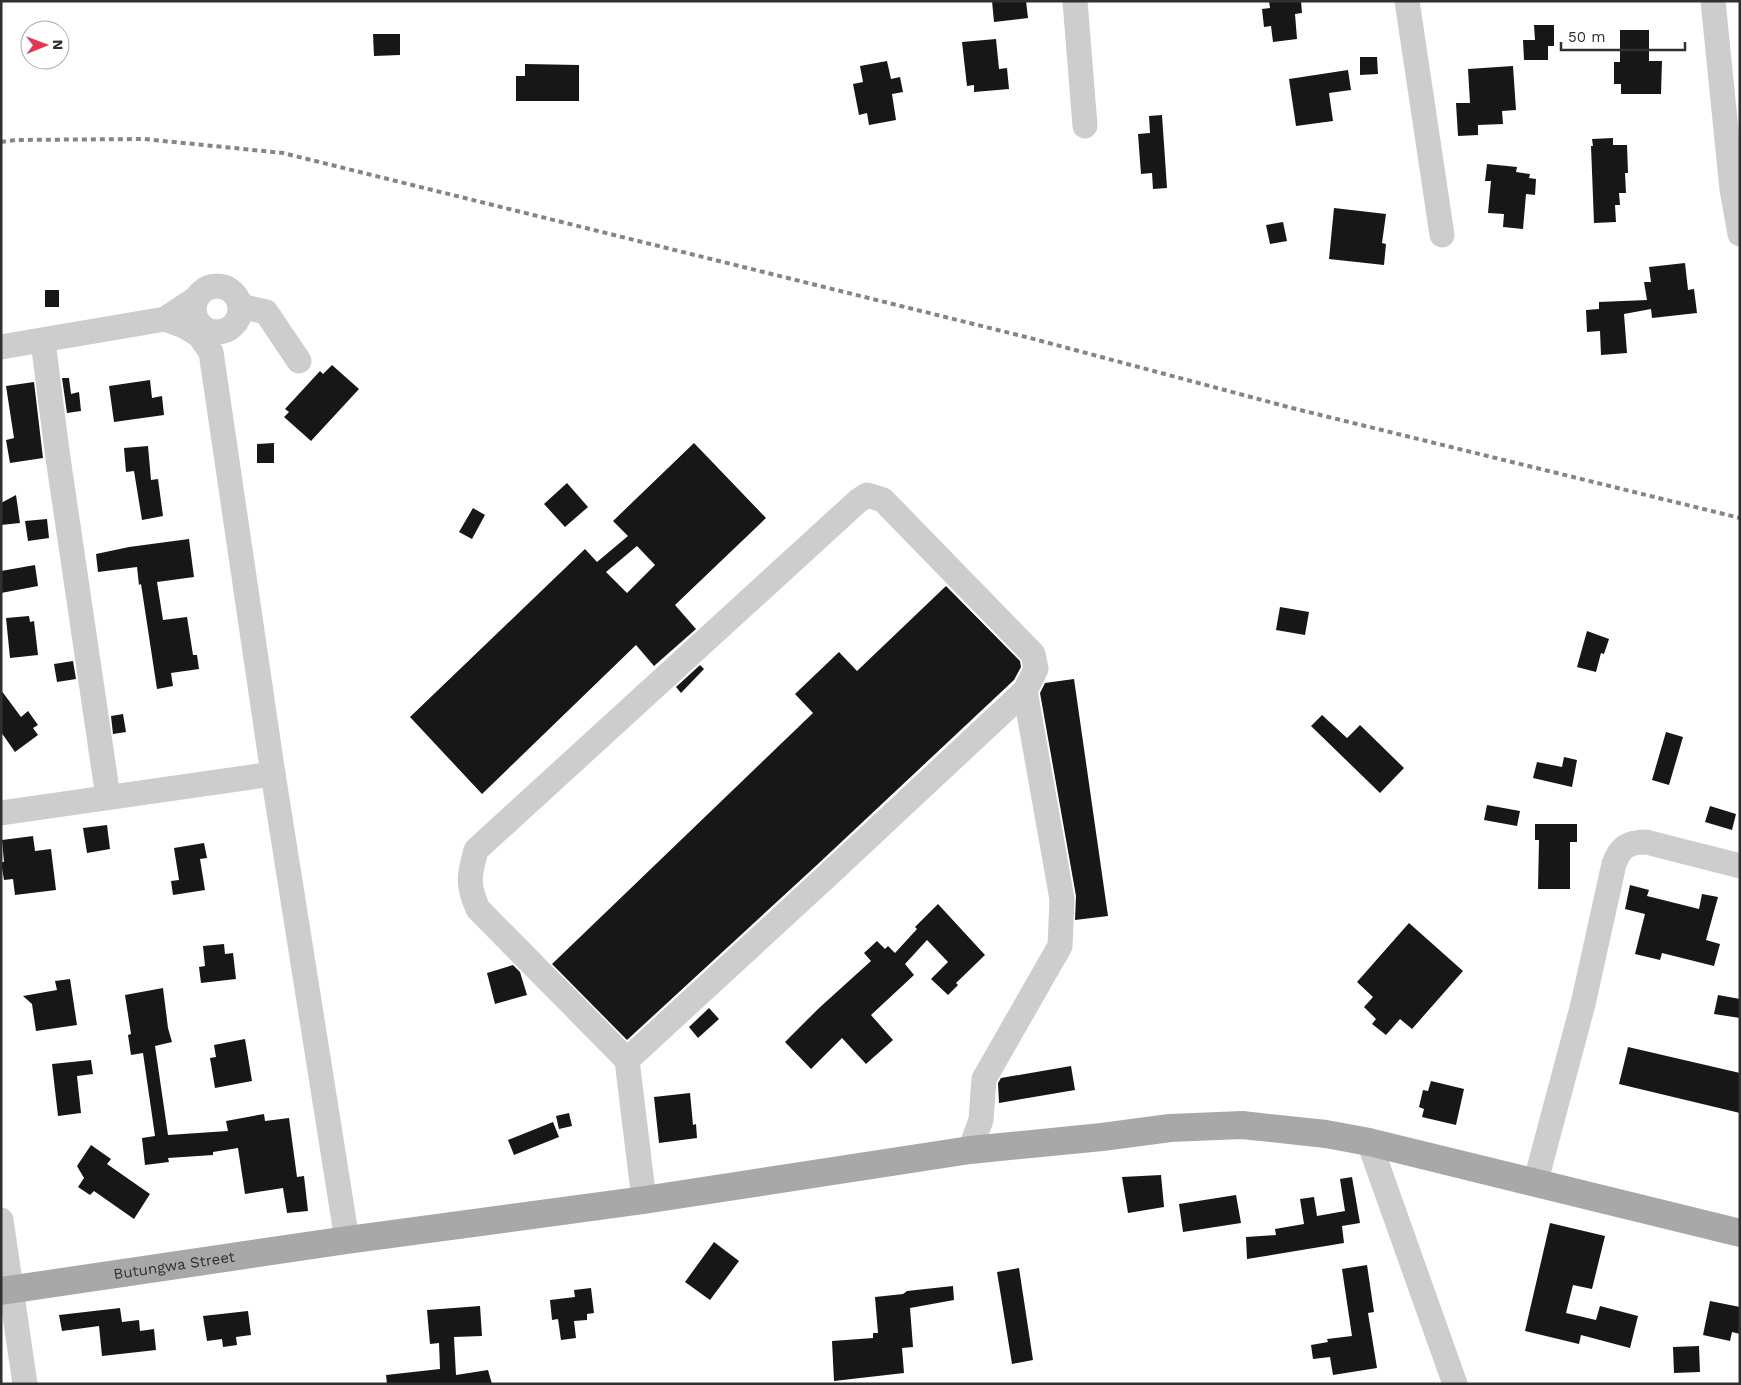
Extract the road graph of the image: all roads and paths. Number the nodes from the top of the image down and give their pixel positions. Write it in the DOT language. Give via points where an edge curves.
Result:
graph roads {
  1 [pos="1075,1"];
  2 [pos="1407,1"];
  3 [pos="1713,1"];
  4 [pos="1085,126"];
  5 [pos="1740,234"];
  6 [pos="1442,235"];
  7 [pos="197,298"];
  8 [pos="240,306"];
  9 [pos="175,322"];
  10 [pos="216,338"];
  11 [pos="43,341"];
  12 [pos="1,347"];
  13 [pos="299,361"];
  14 [pos="1025,691"];
  15 [pos="273,774"];
  16 [pos="108,797"];
  17 [pos="1,813"];
  18 [pos="1740,866"];
  19 [pos="627,1060"];
  20 [pos="1369,1142"];
  21 [pos="970,1150"];
  22 [pos="1535,1184"];
  23 [pos="644,1200"];
  24 [pos="1,1220"];
  25 [pos="1740,1233"];
  26 [pos="347,1240"];
  27 [pos="6,1290"];
  28 [pos="25,1384"];
  29 [pos="1455,1384"];
  1 -- 4 [label="street"];
  2 -- 6 [label="street"];
  3 -- 5 [label="street" via="1732,190"];
  7 -- 8 [label="street" via="207,289 221,287 234,294"];
  7 -- 9 [label="street"];
  7 -- 10 [label="street" via="194,304 196,318"];
  8 -- 10 [label="street" via="237,320"];
  8 -- 13 [label="street" via="266,312"];
  9 -- 10 [label="street" via="199,335"];
  9 -- 11 [label="street"];
  10 -- 15 [label="street"];
  11 -- 12 [label="street"];
  11 -- 16 [label="street"];
  14 -- 19 [label="street"];
  14 -- 19 [label="street" via="1036,669 1033,654 883,500 867,495 476,850 469,874 471,894 478,909"];
  14 -- 21 [label="street" via="1062,899 1060,946 984,1079 981,1120"];
  15 -- 16 [label="street"];
  15 -- 26 [label="street"];
  16 -- 17 [label="street"];
  18 -- 22 [label="street" via="1646,842 1634,842 1617,854 1583,1004"];
  19 -- 23 [label="street"];
  20 -- 21 [label="main road, Butungwa Street" via="1242,1125 1170,1128"];
  20 -- 22 [label="main road, Butungwa Street"];
  20 -- 29 [label="street"];
  21 -- 23 [label="main road, Butungwa Street"];
  22 -- 25 [label="main road, Butungwa Street"];
  23 -- 26 [label="main road, Butungwa Street"];
  24 -- 27 [label="street"];
  26 -- 27 [label="main road, Butungwa Street"];
  27 -- 28 [label="street"];
}
